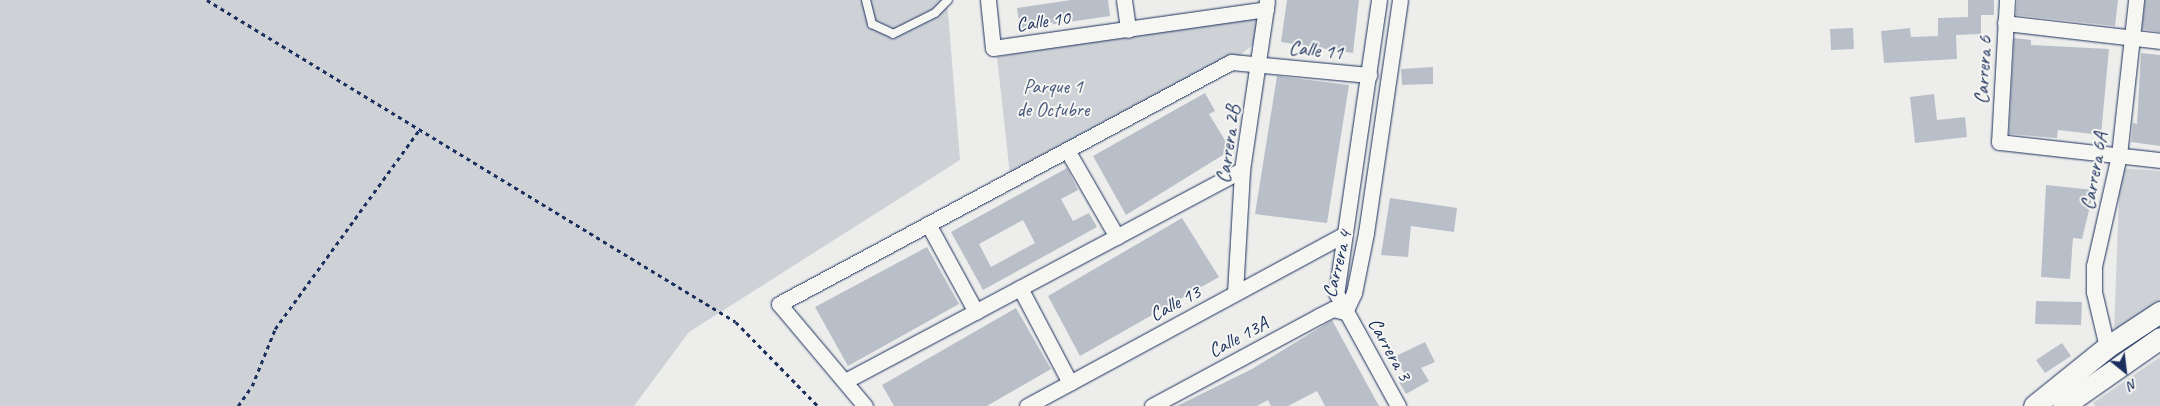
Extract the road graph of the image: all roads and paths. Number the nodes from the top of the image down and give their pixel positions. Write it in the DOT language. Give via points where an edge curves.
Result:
graph roads {
  1 [pos="207,0"];
  2 [pos="866,0"];
  3 [pos="948,0"];
  4 [pos="988,0"];
  5 [pos="1124,0"];
  6 [pos="1379,0"];
  7 [pos="1400,0"];
  8 [pos="2007,0"];
  9 [pos="2136,0"];
  10 [pos="1266,5"];
  11 [pos="2005,23"];
  12 [pos="1128,30"];
  13 [pos="2132,38"];
  14 [pos="2160,41"];
  15 [pos="1260,65"];
  16 [pos="1369,75"];
  17 [pos="419,130"];
  18 [pos="1067,150"];
  19 [pos="2119,155"];
  20 [pos="2160,160"];
  21 [pos="1242,170"];
  22 [pos="928,224"];
  23 [pos="1342,236"];
  24 [pos="1117,237"];
  25 [pos="1020,288"];
  26 [pos="1235,293"];
  27 [pos="976,312"];
  28 [pos="1345,312"];
  29 [pos="2160,312"];
  30 [pos="2160,338"];
  31 [pos="2107,347"];
  32 [pos="845,381"];
  33 [pos="1070,383"];
  34 [pos="2074,403"];
  35 [pos="238,406"];
  36 [pos="818,406"];
  37 [pos="865,406"];
  38 [pos="1027,406"];
  39 [pos="1152,406"];
  40 [pos="1398,406"];
  41 [pos="2034,406"];
  1 -- 17 [label="path"];
  2 -- 3 [label="lane" via="872,24 893,34 935,14"];
  4 -- 12 [label="street, Calle 10" via="992,48"];
  5 -- 12 [label="street"];
  6 -- 16 [label="street, Carrera 4"];
  7 -- 28 [label="street, Carrera 4" via="1366,233 1354,293"];
  8 -- 11 [label="street, Carrera 6"];
  9 -- 13 [label="street, Carrera 6A"];
  10 -- 12 [label="street, Calle 10"];
  10 -- 15 [label="street, Carrera 2B"];
  11 -- 13 [label="street"];
  11 -- 19 [label="street, Carrera 6" via="1999,142"];
  13 -- 14 [label="street"];
  13 -- 19 [label="street, Carrera 6A"];
  15 -- 16 [label="street, Calle 11"];
  15 -- 18 [label="street, Calle 11" via="1232,62"];
  15 -- 21 [label="street, Carrera 2B"];
  16 -- 23 [label="street, Carrera 4"];
  17 -- 35 [label="path" via="275,329 252,386"];
  17 -- 36 [label="path" via="736,322"];
  18 -- 22 [label="street, Calle 11"];
  18 -- 24 [label="street"];
  19 -- 20 [label="street"];
  19 -- 31 [label="street, Carrera 6A" via="2094,266 2094,292"];
  21 -- 24 [label="street"];
  21 -- 26 [label="street, Carrera 2B"];
  22 -- 27 [label="street"];
  22 -- 32 [label="street, Calle 11" via="779,304"];
  23 -- 26 [label="street, Calle 13"];
  23 -- 28 [label="street, Carrera 4" via="1336,293"];
  24 -- 25 [label="street"];
  25 -- 27 [label="street"];
  25 -- 33 [label="street"];
  26 -- 33 [label="street, Calle 13"];
  27 -- 32 [label="street"];
  28 -- 39 [label="street, Calle 13A" via="1333,309"];
  28 -- 40 [label="street, Carrera 3"];
  29 -- 31 [label="street"];
  30 -- 34 [label="street"];
  31 -- 41 [label="street"];
  32 -- 37 [label="street"];
  33 -- 38 [label="street, Calle 13"];
}
